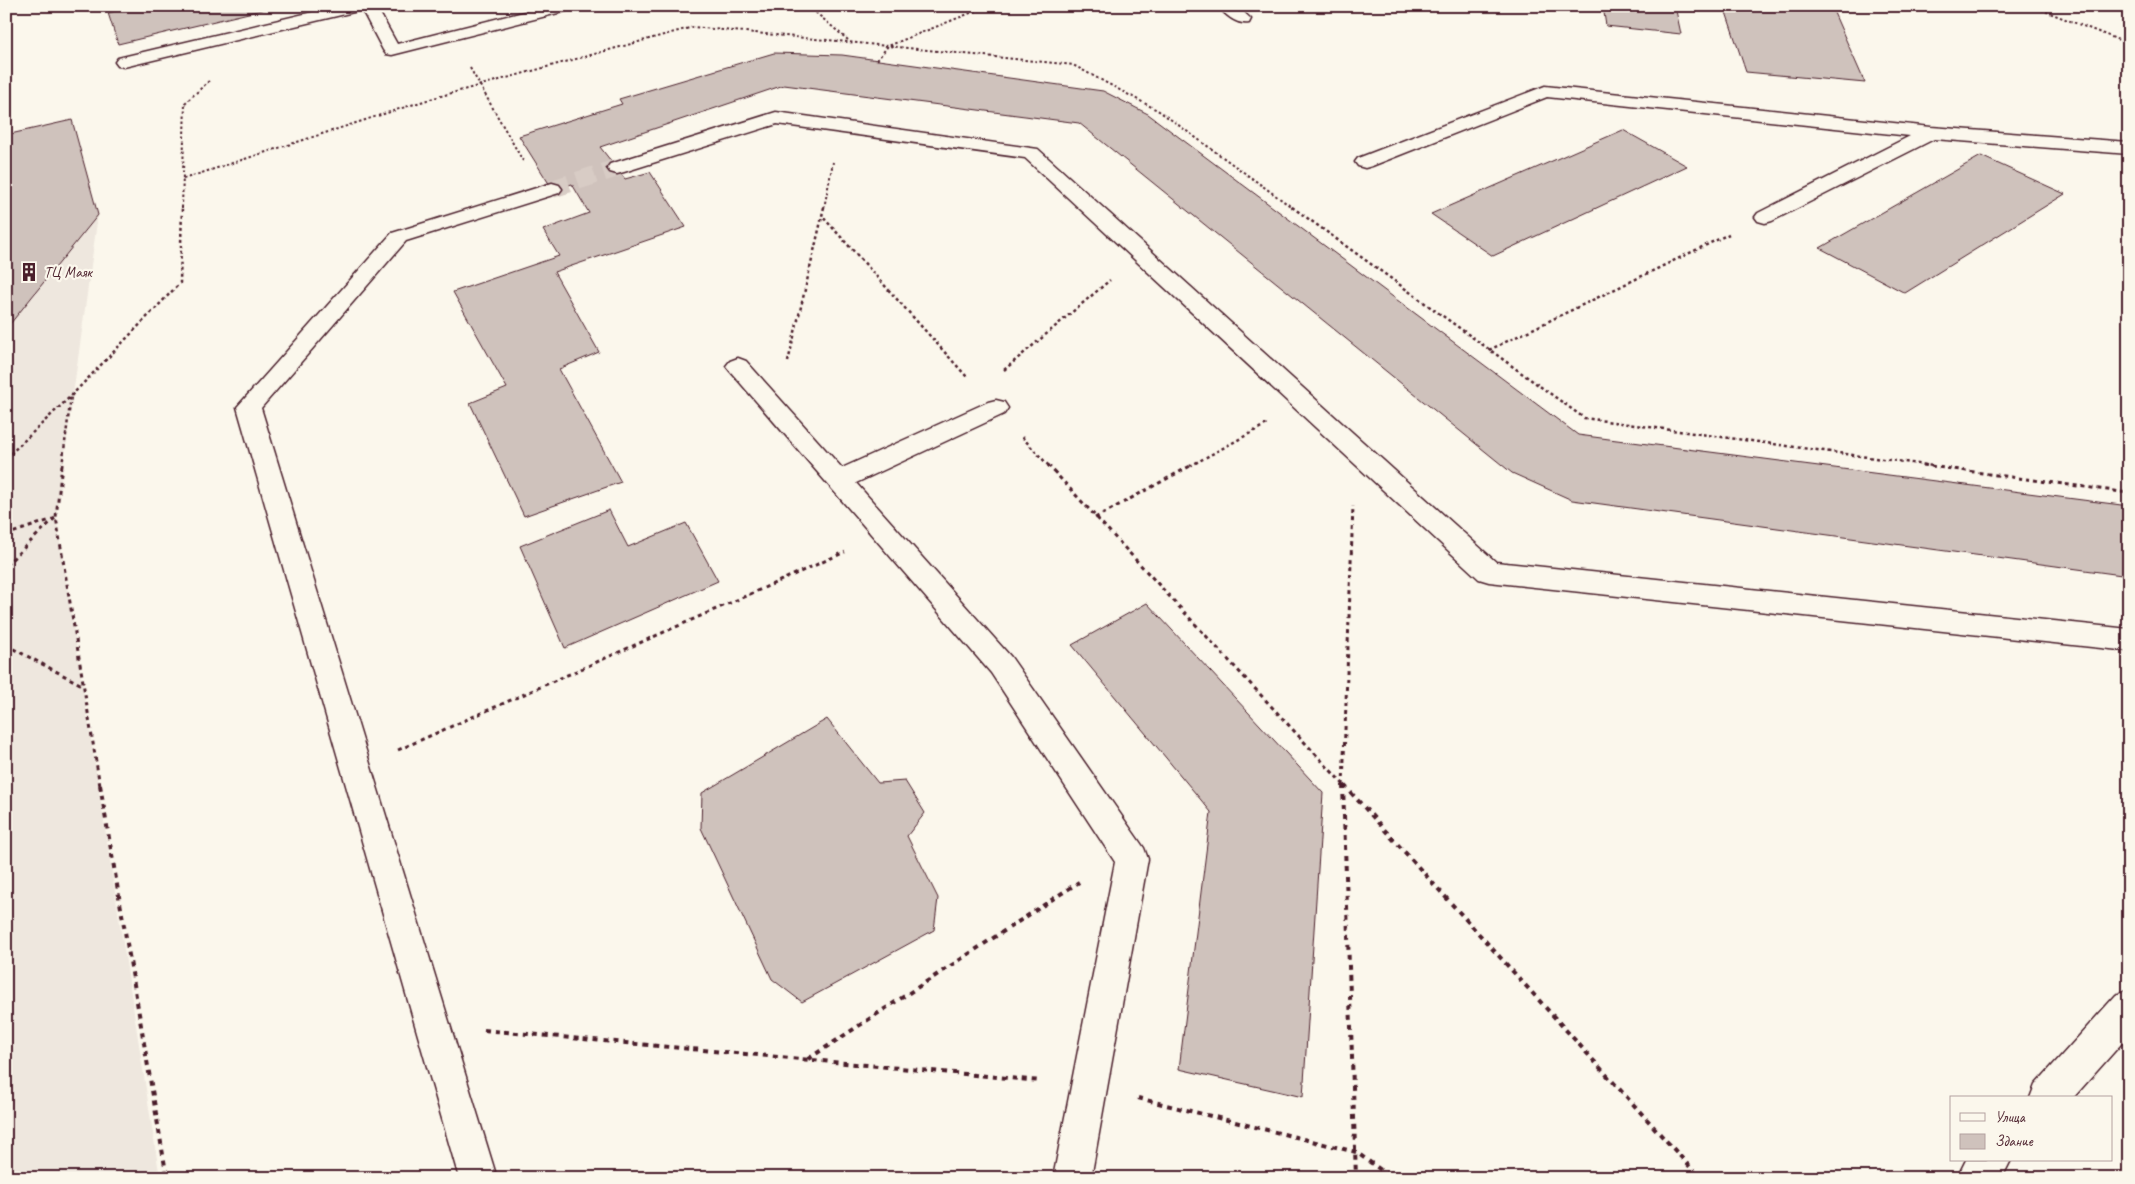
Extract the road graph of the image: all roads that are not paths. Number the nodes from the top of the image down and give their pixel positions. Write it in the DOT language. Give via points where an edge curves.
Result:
graph roads {
  1 [pos="360,6"];
  2 [pos="368,6"];
  3 [pos="568,6"];
  4 [pos="1226,6"];
  5 [pos="1243,19"];
  6 [pos="124,62"];
  7 [pos="1931,133"];
  8 [pos="2129,148"];
  9 [pos="1365,162"];
  10 [pos="617,168"];
  11 [pos="546,190"];
  12 [pos="1765,217"];
  13 [pos="738,366"];
  14 [pos="988,400"];
  15 [pos="839,480"];
  16 [pos="2127,644"];
  17 [pos="2129,1008"];
  18 [pos="2050,1096"];
  19 [pos="1990,1162"];
  20 [pos="478,1178"];
  21 [pos="1072,1178"];
  22 [pos="1976,1178"];
  1 -- 6 [label="lane"];
  2 -- 3 [label="lane" via="392,50"];
  4 -- 5 [label="lane"];
  7 -- 8 [label="lane"];
  7 -- 9 [label="lane" via="1544,91"];
  7 -- 12 [label="lane"];
  10 -- 16 [label="lane" via="776,118 1031,153 1489,572"];
  11 -- 20 [label="lane" via="399,237 249,407"];
  13 -- 15 [label="lane"];
  14 -- 15 [label="lane"];
  15 -- 21 [label="lane" via="1001,665 1132,860"];
  17 -- 18 [label="lane"];
  19 -- 22 [label="lane"];
}
